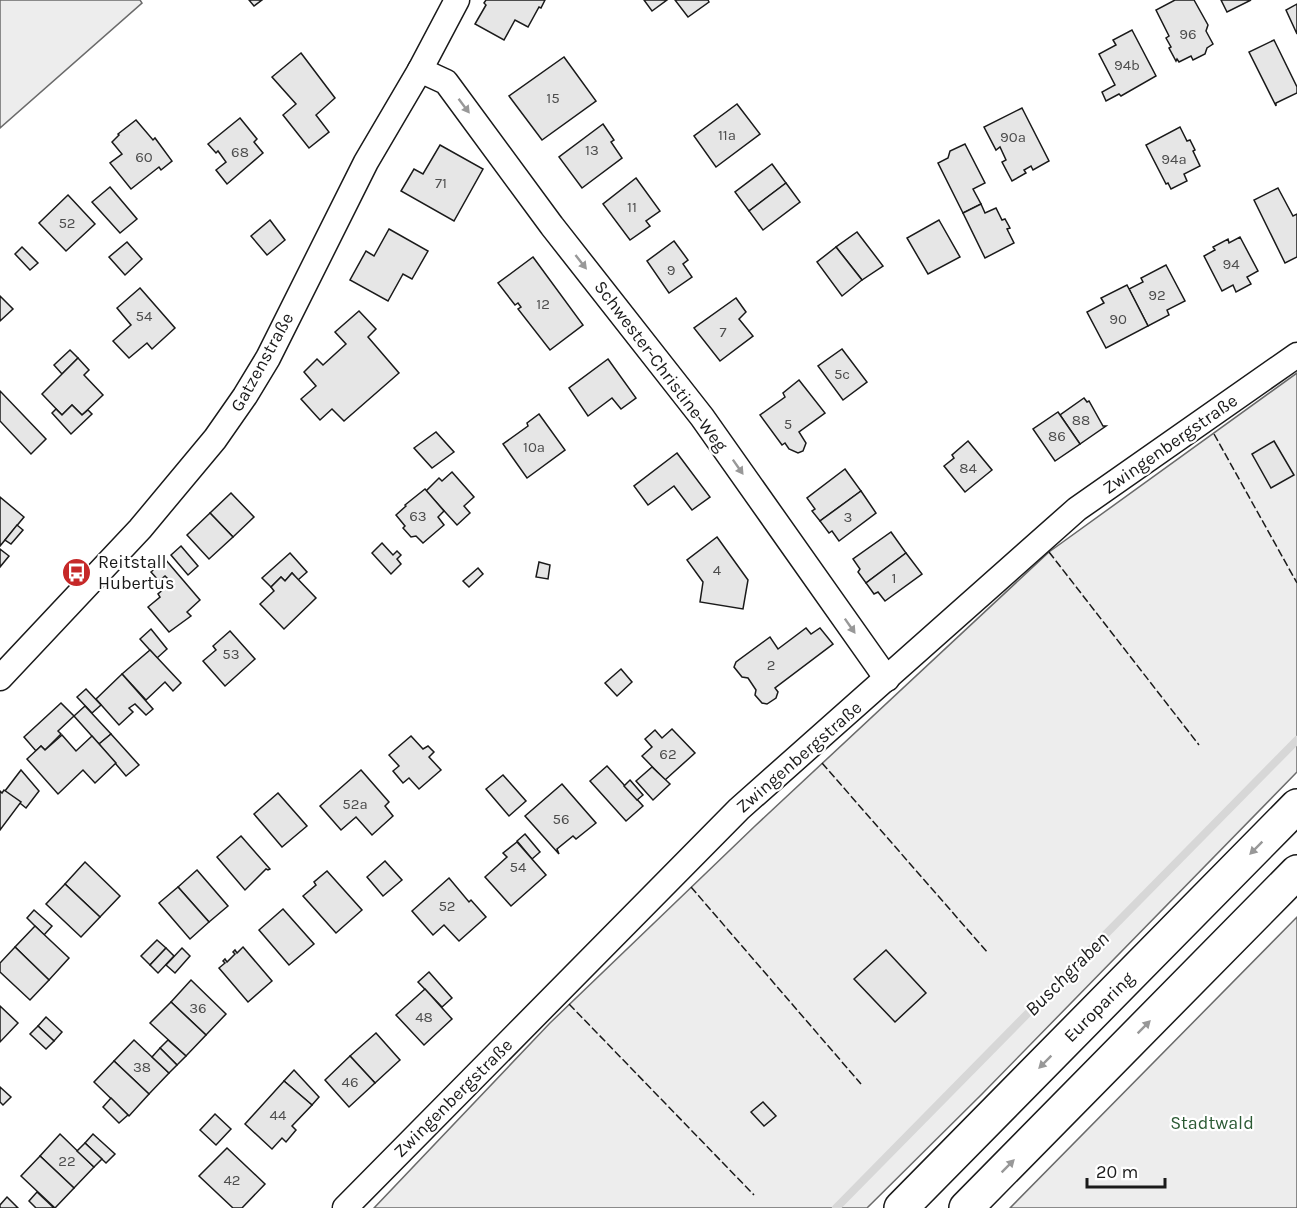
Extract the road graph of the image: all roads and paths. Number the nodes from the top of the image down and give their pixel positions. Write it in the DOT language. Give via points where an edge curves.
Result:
graph roads {
  1 [pos="457,0"];
  2 [pos="420,70"];
  3 [pos="1297,355"];
  4 [pos="0,678"];
  5 [pos="887,679"];
  6 [pos="1297,806"];
  7 [pos="1297,872"];
  8 [pos="345,1208"];
  9 [pos="901,1208"];
  10 [pos="966,1208"];
  1 -- 2 [label="street, Gatzenstraße"];
  2 -- 4 [label="street, Gatzenstraße" via="366,162 268,358 240,404 141,529"];
  2 -- 5 [label="street, Schwester-Christine-Weg, one-way" via="446,82 552,226 702,417"];
  3 -- 5 [label="street, Zwingenbergstraße" via="1077,509"];
  5 -- 8 [label="street, Zwingenbergstraße" via="739,809"];
  6 -- 9 [label="main road, Europaring, one-way"];
  10 -- 7 [label="main road, one-way"];
}
